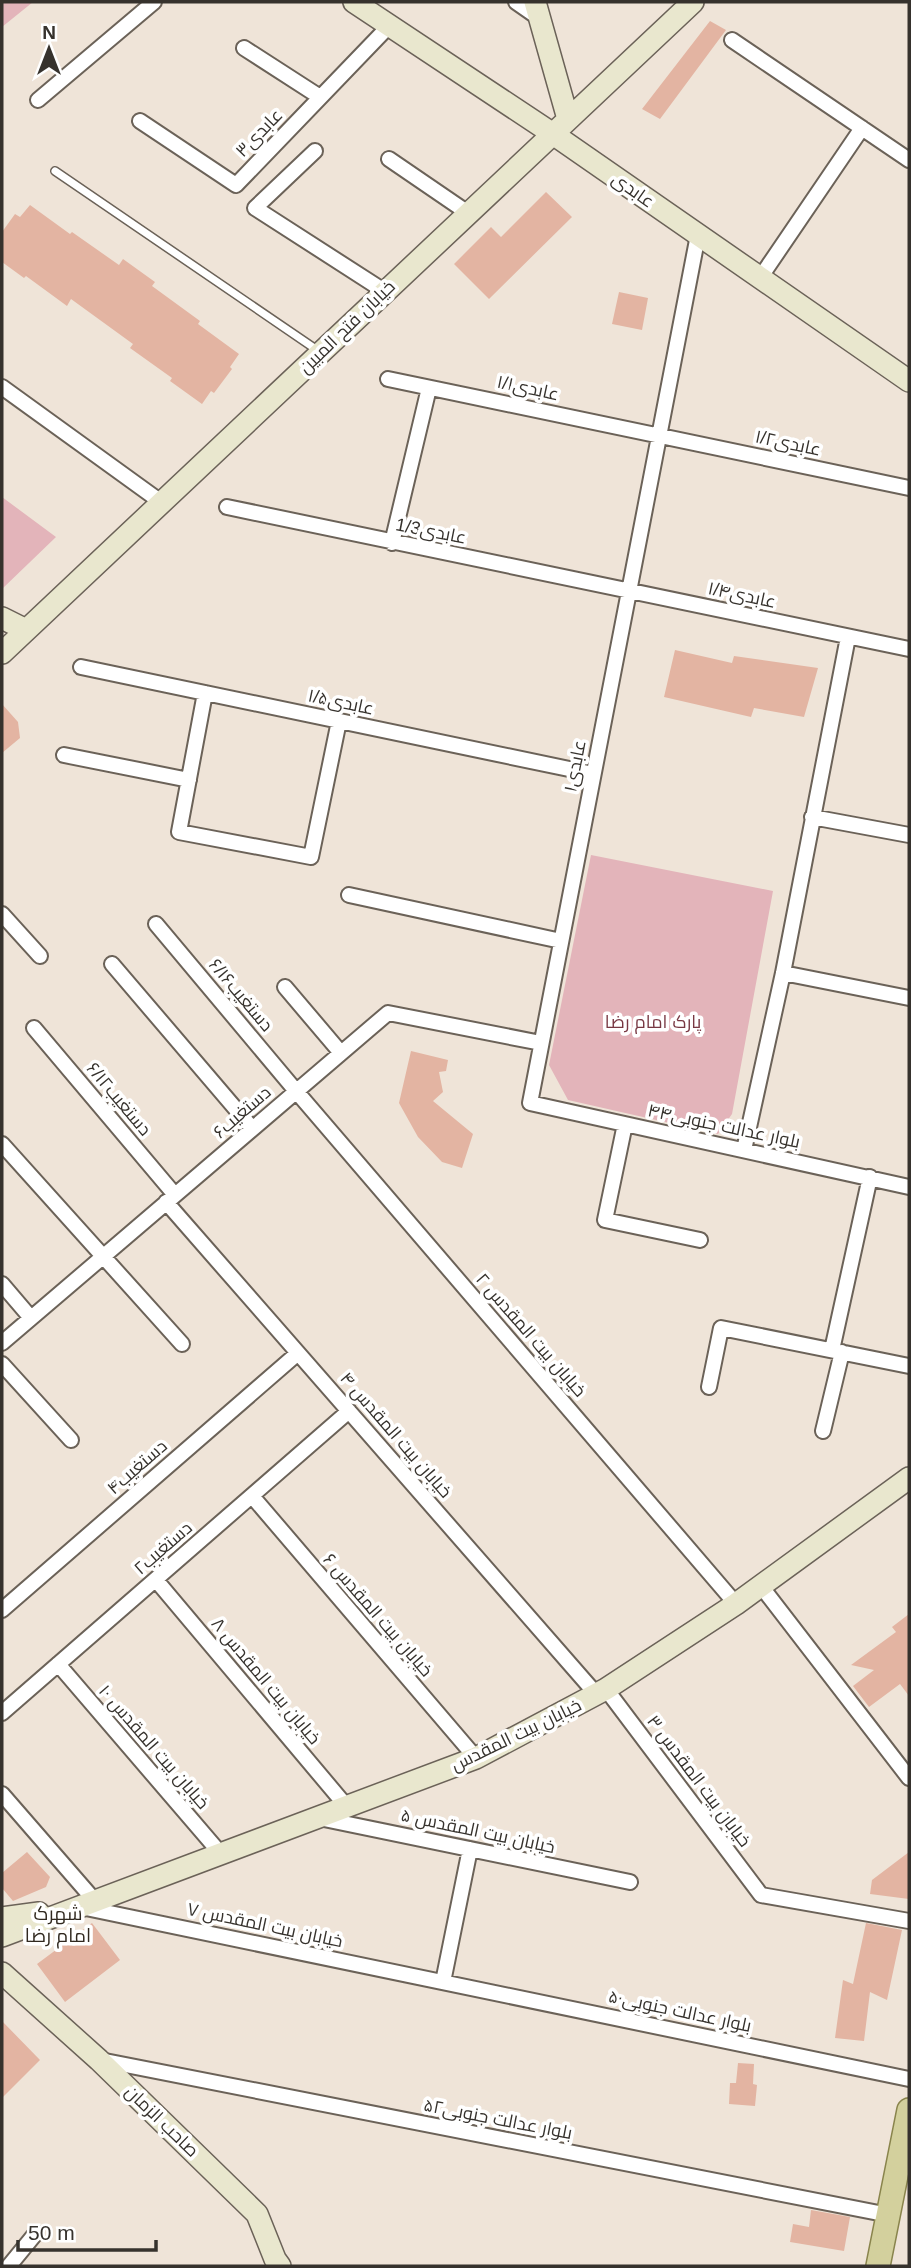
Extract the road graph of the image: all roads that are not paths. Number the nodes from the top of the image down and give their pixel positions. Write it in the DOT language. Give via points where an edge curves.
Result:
graph roads {
  1 [pos="154,2"];
  2 [pos="354,2"];
  3 [pos="516,2"];
  4 [pos="693,2"];
  5 [pos="537,10"];
  6 [pos="389,26"];
  7 [pos="732,40"];
  8 [pos="244,48"];
  9 [pos="320,97"];
  10 [pos="38,100"];
  11 [pos="568,119"];
  12 [pos="140,121"];
  13 [pos="862,128"];
  14 [pos="553,134"];
  15 [pos="315,151"];
  16 [pos="389,159"];
  17 [pos="909,160"];
  18 [pos="55,171"];
  19 [pos="468,213"];
  20 [pos="698,235"];
  21 [pos="760,278"];
  22 [pos="384,291"];
  23 [pos="321,352"];
  24 [pos="388,379"];
  25 [pos="909,381"];
  26 [pos="2,387"];
  27 [pos="429,388"];
  28 [pos="659,435"];
  29 [pos="909,488"];
  30 [pos="161,502"];
  31 [pos="227,507"];
  32 [pos="392,543"];
  33 [pos="629,590"];
  34 [pos="2,618"];
  35 [pos="26,630"];
  36 [pos="848,637"];
  37 [pos="909,649"];
  38 [pos="2,653"];
  39 [pos="80,667"];
  40 [pos="205,693"];
  41 [pos="339,721"];
  42 [pos="64,755"];
  43 [pos="593,774"];
  44 [pos="189,780"];
  45 [pos="812,817"];
  46 [pos="909,835"];
  47 [pos="349,895"];
  48 [pos="2,914"];
  49 [pos="156,924"];
  50 [pos="561,942"];
  51 [pos="40,956"];
  52 [pos="112,964"];
  53 [pos="783,973"];
  54 [pos="285,986"];
  55 [pos="909,998"];
  56 [pos="34,1028"];
  57 [pos="541,1043"];
  58 [pos="341,1053"];
  59 [pos="296,1091"];
  60 [pos="530,1103"];
  61 [pos="625,1124"];
  62 [pos="252,1128"];
  63 [pos="2,1144"];
  64 [pos="744,1150"];
  65 [pos="870,1177"];
  66 [pos="909,1186"];
  67 [pos="171,1198"];
  68 [pos="700,1240"];
  69 [pos="104,1255"];
  70 [pos="2,1284"];
  71 [pos="32,1318"];
  72 [pos="2,1343"];
  73 [pos="182,1344"];
  74 [pos="837,1351"];
  75 [pos="298,1353"];
  76 [pos="2,1364"];
  77 [pos="909,1366"];
  78 [pos="709,1387"];
  79 [pos="349,1411"];
  80 [pos="823,1431"];
  81 [pos="71,1440"];
  82 [pos="909,1478"];
  83 [pos="251,1496"];
  84 [pos="156,1580"];
  85 [pos="761,1586"];
  86 [pos="736,1604"];
  87 [pos="2,1610"];
  88 [pos="58,1664"];
  89 [pos="601,1692"];
  90 [pos="2,1713"];
  91 [pos="476,1758"];
  92 [pos="909,1778"];
  93 [pos="2,1794"];
  94 [pos="346,1807"];
  95 [pos="318,1818"];
  96 [pos="470,1849"];
  97 [pos="221,1854"];
  98 [pos="630,1882"];
  99 [pos="87,1904"];
  100 [pos="2,1918"];
  101 [pos="909,1921"];
  102 [pos="2,1936"];
  103 [pos="2,1948"];
  104 [pos="2,1973"];
  105 [pos="443,1982"];
  106 [pos="24,1991"];
  107 [pos="99,2060"];
  108 [pos="909,2079"];
  109 [pos="909,2110"];
  110 [pos="889,2215"];
  111 [pos="36,2233"];
  112 [pos="274,2264"];
  113 [pos="9,2266"];
  114 [pos="878,2266"];
  1 -- 10 [label="street"];
  2 -- 6 [label="street, عابدی"];
  3 -- 5 [label="street"];
  4 -- 11 [label="street, خیابان فتح المبین"];
  5 -- 11 [label="street"];
  6 -- 9 [label="street, عابدی۳"];
  6 -- 14 [label="street, عابدی"];
  7 -- 13 [label="street"];
  8 -- 9 [label="street"];
  9 -- 12 [label="street, عابدی۳" via="236,185"];
  11 -- 14 [label="street, خیابان فتح المبین"];
  13 -- 17 [label="street"];
  13 -- 21 [label="street"];
  14 -- 19 [label="street, خیابان فتح المبین"];
  14 -- 20 [label="street, عابدی"];
  15 -- 22 [label="street" via="255,208"];
  16 -- 19 [label="street"];
  18 -- 23 [label="lane"];
  19 -- 22 [label="street, خیابان فتح المبین"];
  20 -- 21 [label="street, عابدی"];
  20 -- 28 [label="street, ۱عابدی"];
  21 -- 25 [label="street, عابدی"];
  22 -- 23 [label="street, خیابان فتح المبین"];
  23 -- 30 [label="street, خیابان فتح المبین"];
  24 -- 27 [label="street, عابدی۱/۱"];
  26 -- 30 [label="street"];
  27 -- 28 [label="street, عابدی۱/۱"];
  27 -- 32 [label="street"];
  28 -- 29 [label="street, عابدی۱/۲"];
  28 -- 33 [label="street, ۱عابدی"];
  30 -- 35 [label="street, خیابان فتح المبین"];
  31 -- 32 [label="street, عابدی1/3"];
  32 -- 33 [label="street, عابدی1/3"];
  33 -- 36 [label="street, عابدی۱/۴"];
  33 -- 43 [label="street, ۱عابدی"];
  34 -- 35 [label="street"];
  35 -- 38 [label="street, خیابان فتح المبین"];
  36 -- 37 [label="street, عابدی۱/۴"];
  36 -- 45 [label="street"];
  39 -- 40 [label="street, عابدی۱/۵"];
  40 -- 41 [label="street, عابدی۱/۵"];
  40 -- 44 [label="street"];
  41 -- 43 [label="street, عابدی۱/۵"];
  41 -- 44 [label="street" via="311,857 179,832"];
  42 -- 44 [label="street"];
  43 -- 50 [label="street, ۱عابدی"];
  45 -- 46 [label="street"];
  45 -- 53 [label="street"];
  47 -- 50 [label="street"];
  48 -- 51 [label="street"];
  49 -- 59 [label="street, دستغیب۶/۱۶"];
  50 -- 57 [label="street, ۱عابدی"];
  52 -- 62 [label="street"];
  53 -- 55 [label="street"];
  53 -- 64 [label="street"];
  54 -- 58 [label="street"];
  56 -- 67 [label="street, دستغیب۶/۱۲"];
  57 -- 58 [label="street, دستغیب۶" via="388,1013"];
  57 -- 60 [label="street, ۱عابدی"];
  58 -- 59 [label="street, دستغیب۶"];
  59 -- 62 [label="street, دستغیب۶"];
  59 -- 86 [label="street, خیابان بیت المقدس ۲"];
  60 -- 61 [label="street, بلوار عدالت جنوبی۴۴"];
  61 -- 64 [label="street, بلوار عدالت جنوبی۴۴"];
  61 -- 68 [label="street" via="606,1220"];
  62 -- 67 [label="street, دستغیب۶"];
  63 -- 69 [label="street"];
  64 -- 65 [label="street, بلوار عدالت جنوبی۴۴"];
  65 -- 66 [label="street, بلوار عدالت جنوبی۴۴"];
  65 -- 74 [label="street"];
  67 -- 69 [label="street, دستغیب۶"];
  67 -- 75 [label="street, خیابان بیت المقدس ۴"];
  69 -- 71 [label="street, دستغیب۶"];
  69 -- 73 [label="street"];
  70 -- 71 [label="street"];
  71 -- 72 [label="street, دستغیب۶"];
  74 -- 77 [label="street"];
  74 -- 78 [label="street" via="721,1328"];
  74 -- 80 [label="street"];
  75 -- 79 [label="street, خیابان بیت المقدس ۴"];
  75 -- 87 [label="street, دستغیب۴"];
  76 -- 81 [label="street"];
  79 -- 83 [label="street, ۲دستغیب"];
  79 -- 89 [label="street, خیابان بیت المقدس ۴"];
  82 -- 85 [label="street, خیابان بیت المقدس"];
  83 -- 84 [label="street, ۲دستغیب"];
  83 -- 91 [label="street, خیابان بیت المقدس ۶"];
  84 -- 88 [label="street, ۲دستغیب"];
  84 -- 94 [label="street, خیابان بیت المقدس ۸"];
  85 -- 86 [label="street, خیابان بیت المقدس"];
  85 -- 92 [label="street"];
  86 -- 89 [label="street, خیابان بیت المقدس"];
  88 -- 90 [label="street, ۲دستغیب"];
  88 -- 97 [label="street, خیابان بیت المقدس ۱۰"];
  89 -- 91 [label="street, خیابان بیت المقدس"];
  89 -- 101 [label="street, خیابان بیت المقدس ۳" via="761,1895"];
  91 -- 94 [label="street, خیابان بیت المقدس"];
  93 -- 99 [label="street"];
  94 -- 95 [label="street, خیابان بیت المقدس"];
  95 -- 96 [label="street, خیابان بیت المقدس ۵"];
  95 -- 97 [label="street, خیابان بیت المقدس"];
  96 -- 98 [label="street, خیابان بیت المقدس ۵"];
  96 -- 105 [label="street"];
  97 -- 99 [label="street, خیابان بیت المقدس"];
  99 -- 100 [label="street, خیابان بیت المقدس"];
  99 -- 102 [label="street, خیابان بیت المقدس"];
  99 -- 105 [label="street, خیابان بیت المقدس ۷"];
  103 -- 106 [label="street"];
  104 -- 106 [label="street, صاحب الزمان"];
  105 -- 108 [label="street, بلوار عدالت جنوبی۵۰"];
  106 -- 107 [label="street, صاحب الزمان"];
  107 -- 110 [label="street, بلوار عدالت جنوبی۵۲"];
  107 -- 112 [label="street, صاحب الزمان" via="257,2214"];
  109 -- 110 [label="main road"];
  110 -- 114 [label="main road"];
  111 -- 113 [label="street"];
}
